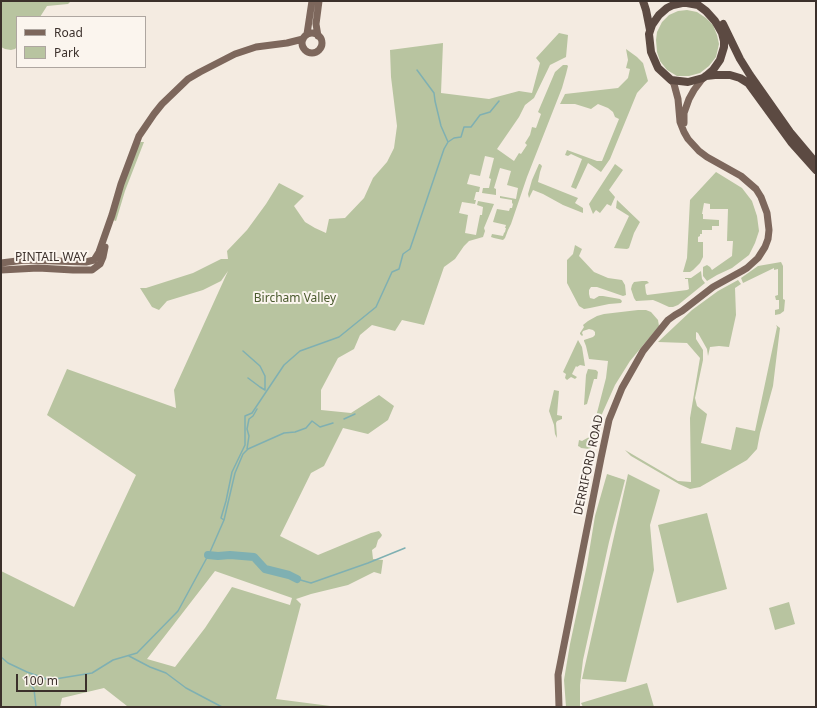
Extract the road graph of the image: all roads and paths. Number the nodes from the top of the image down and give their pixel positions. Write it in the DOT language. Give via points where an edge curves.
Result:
graph roads {
  1 [pos="312,1"];
  2 [pos="319,1"];
  3 [pos="643,1"];
  4 [pos="696,1"];
  5 [pos="682,2"];
  6 [pos="650,31"];
  7 [pos="318,36"];
  8 [pos="304,40"];
  9 [pos="704,77"];
  10 [pos="671,80"];
  11 [pos="693,145"];
  12 [pos="816,163"];
  13 [pos="816,170"];
  14 [pos="112,215"];
  15 [pos="1,263"];
  16 [pos="1,270"];
  17 [pos="559,707"];
  1 -- 8 [label="main road"];
  2 -- 7 [label="main road" via="316,24"];
  3 -- 6 [label="highway"];
  4 -- 12 [label="highway" via="709,8 719,18 750,75"];
  5 -- 6 [label="highway" via="659,15"];
  5 -- 9 [label="highway" via="701,7 715,21 722,33 724,41 720,60"];
  6 -- 10 [label="highway" via="654,62"];
  7 -- 8 [label="main road" via="314,33"];
  7 -- 8 [label="main road" via="322,44 314,53 304,50"];
  8 -- 14 [label="main road" via="256,47 235,54 188,79 167,98 139,136"];
  9 -- 10 [label="highway" via="688,82"];
  9 -- 11 [label="main road, DERRIFORD ROAD" via="691,94 683,118 684,127"];
  9 -- 13 [label="highway" via="730,75 748,83 791,142"];
  10 -- 11 [label="main road, DERRIFORD ROAD" via="678,99 682,128"];
  11 -- 17 [label="main road, DERRIFORD ROAD" via="707,157 734,171 756,189 765,204 768,239 758,258 747,268 713,287 668,320 643,351 622,388 606,432 558,676"];
  14 -- 15 [label="main road, PINTAIL WAY" via="99,252 92,261 25,260"];
  14 -- 16 [label="main road, PINTAIL WAY" via="103,258 92,270"];
}
